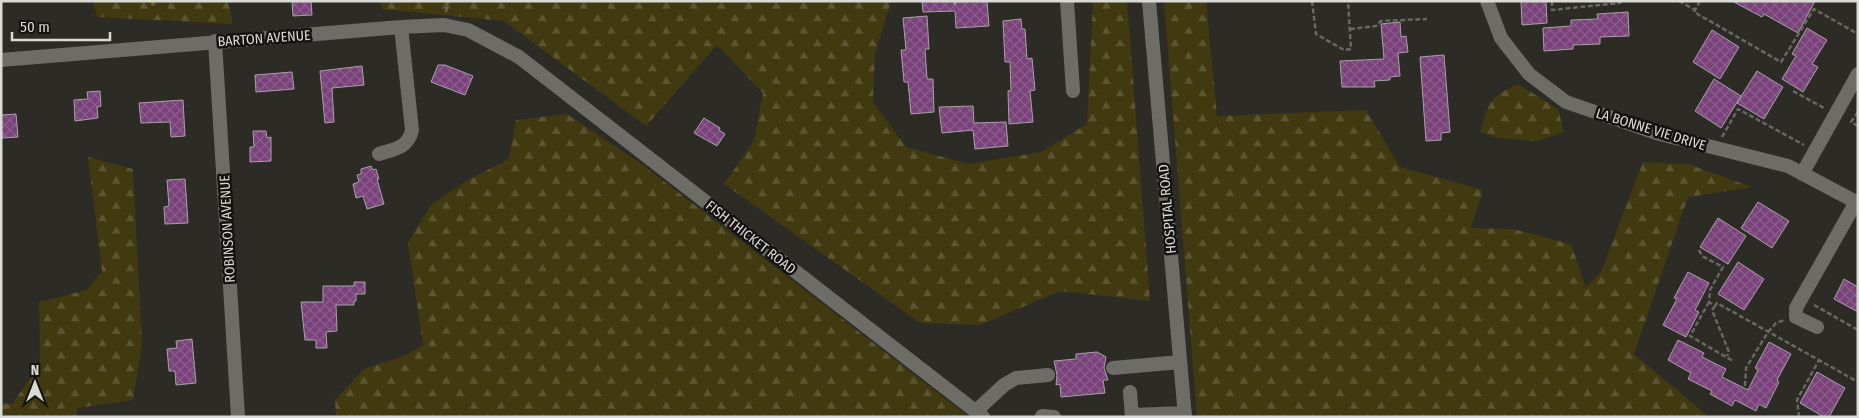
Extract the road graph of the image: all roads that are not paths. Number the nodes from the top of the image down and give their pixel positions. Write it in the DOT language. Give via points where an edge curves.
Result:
graph roads {
  1 [pos="1067,1"];
  2 [pos="1149,1"];
  3 [pos="1487,1"];
  4 [pos="401,26"];
  5 [pos="216,41"];
  6 [pos="519,57"];
  7 [pos="1,60"];
  8 [pos="1858,74"];
  9 [pos="1073,91"];
  10 [pos="380,154"];
  11 [pos="1802,174"];
  12 [pos="1857,202"];
  13 [pos="1817,327"];
  14 [pos="1180,362"];
  15 [pos="1113,368"];
  16 [pos="1048,375"];
  17 [pos="1130,392"];
  18 [pos="979,414"];
  19 [pos="1185,415"];
  20 [pos="1132,416"];
  21 [pos="238,417"];
  1 -- 9 [label="street"];
  2 -- 14 [label="street, HOSPITAL ROAD"];
  3 -- 11 [label="street, LA BONNE VIE DRIVE" via="1501,38 1529,74 1566,102 1656,133 1788,166"];
  4 -- 5 [label="street, BARTON AVENUE"];
  4 -- 6 [label="street, BARTON AVENUE" via="444,25 468,30"];
  4 -- 10 [label="street" via="412,130 403,147"];
  5 -- 7 [label="street, BARTON AVENUE"];
  5 -- 21 [label="street, ROBINSON AVENUE"];
  6 -- 18 [label="street, FISH THICKET ROAD"];
  8 -- 11 [label="street"];
  11 -- 12 [label="street, LA BONNE VIE DRIVE"];
  12 -- 13 [label="street" via="1796,308 1796,316"];
  14 -- 15 [label="street"];
  14 -- 19 [label="street, HOSPITAL ROAD"];
  16 -- 18 [label="street" via="1016,378 1004,385"];
  17 -- 20 [label="street"];
  19 -- 20 [label="street"];
}
